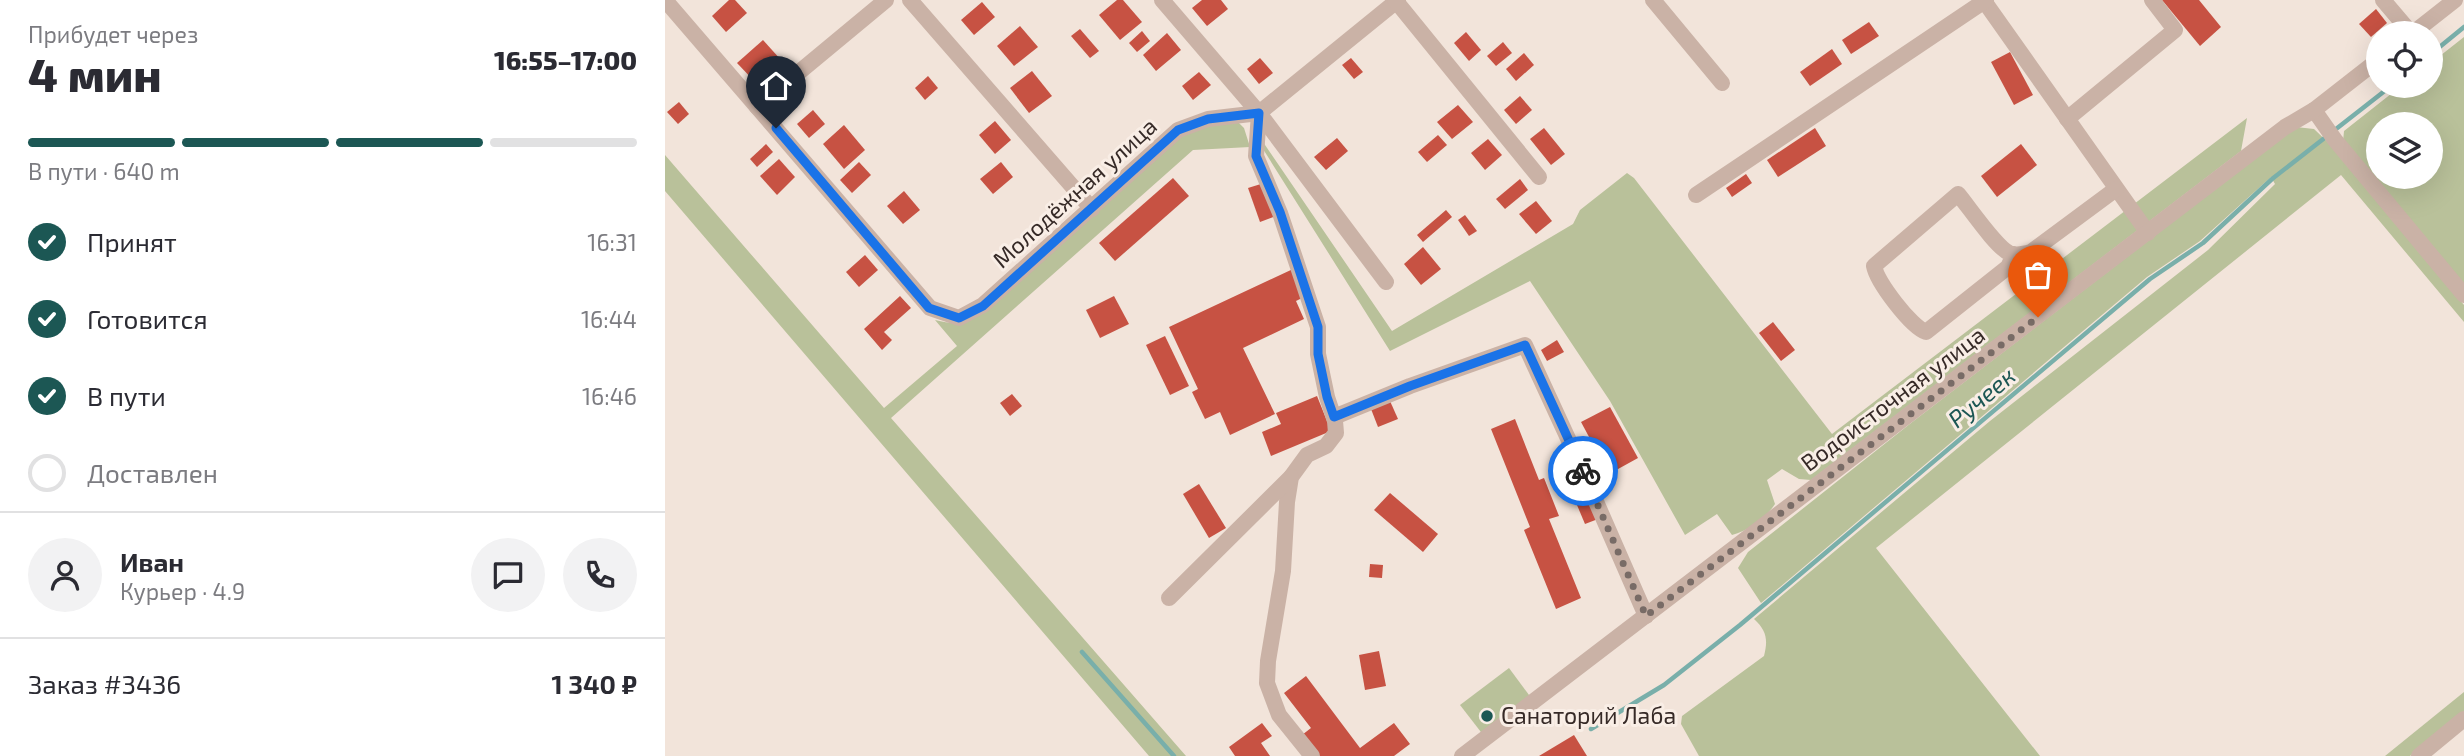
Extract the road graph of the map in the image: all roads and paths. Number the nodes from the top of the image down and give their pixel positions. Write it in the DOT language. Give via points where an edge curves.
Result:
graph roads {
  1 [pos="886,0"];
  2 [pos="910,0"];
  3 [pos="1162,0"];
  4 [pos="1396,0"];
  5 [pos="1653,0"];
  6 [pos="2152,0"];
  7 [pos="2383,0"];
  8 [pos="2455,0"];
  9 [pos="665,1"];
  10 [pos="1985,1"];
  11 [pos="2401,21"];
  12 [pos="2428,21"];
  13 [pos="2366,71"];
  14 [pos="1721,83"];
  15 [pos="757,107"];
  16 [pos="1259,113"];
  17 [pos="2318,116"];
  18 [pos="2067,119"];
  19 [pos="1539,177"];
  20 [pos="2116,189"];
  21 [pos="1696,195"];
  22 [pos="1092,209"];
  23 [pos="2148,233"];
  24 [pos="2014,254"];
  25 [pos="1386,282"];
  26 [pos="2464,295"];
  27 [pos="1334,417"];
  28 [pos="1291,477"];
  29 [pos="1169,598"];
  30 [pos="1646,616"];
  31 [pos="2464,719"];
  32 [pos="1312,756"];
  33 [pos="1462,756"];
  34 [pos="2419,756"];
  1 -- 15 [label="street"];
  2 -- 22 [label="street"];
  3 -- 16 [label="street"];
  4 -- 16 [label="street"];
  4 -- 19 [label="street"];
  5 -- 14 [label="street"];
  6 -- 18 [label="street" via="2175,30"];
  7 -- 11 [label="street"];
  8 -- 12 [label="street"];
  9 -- 15 [label="street"];
  10 -- 18 [label="street"];
  10 -- 21 [label="street"];
  13 -- 17 [label="street, Водоисточная улица"];
  15 -- 22 [label="street, Молодёжная улица" via="929,308 959,318 983,306"];
  16 -- 22 [label="street, Молодёжная улица" via="1208,119 1178,130"];
  16 -- 25 [label="street"];
  16 -- 27 [label="street" via="1256,156 1318,327 1318,354"];
  17 -- 23 [label="street, Водоисточная улица" via="2285,127"];
  17 -- 26 [label="street"];
  18 -- 20 [label="street"];
  20 -- 23 [label="street"];
  20 -- 24 [label="street" via="2031,252"];
  23 -- 30 [label="street, Водоисточная улица"];
  24 -- 24 [label="street" via="1997,242 1958,194 1874,266 1893,300 1926,332 2008,267"];
  27 -- 28 [label="street" via="1336,433 1326,446 1307,455"];
  27 -- 30 [label="street" via="1525,345"];
  28 -- 29 [label="street"];
  28 -- 32 [label="street" via="1267,683 1279,715"];
  30 -- 33 [label="street, Водоисточная улица"];
  31 -- 34 [label="street"];
}
